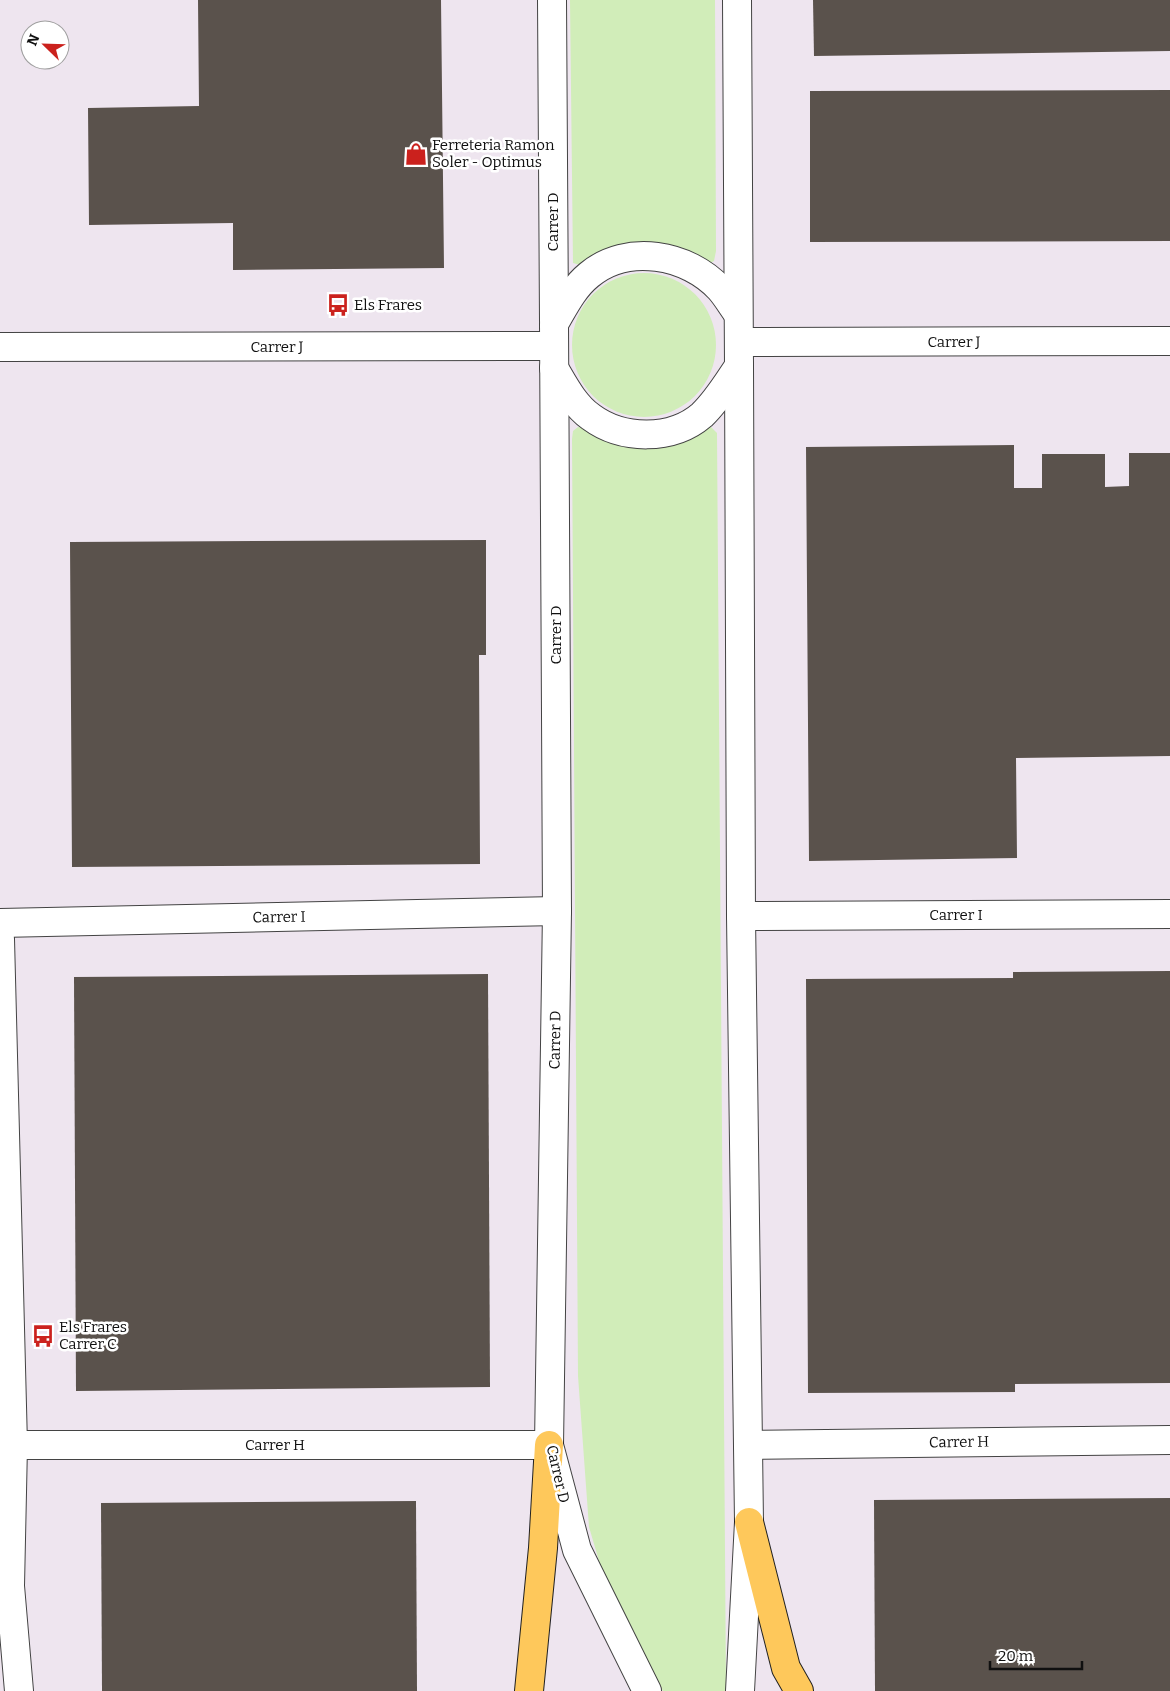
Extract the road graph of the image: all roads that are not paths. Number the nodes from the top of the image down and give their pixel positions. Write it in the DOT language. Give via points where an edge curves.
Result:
graph roads {
  1 [pos="552,0"];
  2 [pos="737,0"];
  3 [pos="738,314"];
  4 [pos="1170,341"];
  5 [pos="0,346"];
  6 [pos="554,346"];
  7 [pos="739,354"];
  8 [pos="557,910"];
  9 [pos="1170,914"];
  10 [pos="741,916"];
  11 [pos="0,923"];
  12 [pos="0,939"];
  13 [pos="1170,1440"];
  14 [pos="6,1445"];
  15 [pos="748,1445"];
  16 [pos="549,1446"];
  17 [pos="749,1522"];
  18 [pos="18,1691"];
  19 [pos="529,1691"];
  20 [pos="647,1691"];
  21 [pos="740,1691"];
  22 [pos="799,1691"];
  1 -- 6 [label="street, Carrer D"];
  2 -- 3 [label="street"];
  3 -- 6 [label="street" via="720,289 674,260 645,255 615,260 589,274 569,296"];
  3 -- 7 [label="street"];
  4 -- 7 [label="street, Carrer J"];
  5 -- 6 [label="street, Carrer J"];
  6 -- 7 [label="street" via="570,396 590,417 617,431 646,435 675,430 701,415 721,393"];
  6 -- 8 [label="street, Carrer D"];
  7 -- 10 [label="street"];
  8 -- 11 [label="street, Carrer I"];
  8 -- 16 [label="street, Carrer D"];
  9 -- 10 [label="street, Carrer I"];
  10 -- 15 [label="street"];
  12 -- 14 [label="street"];
  13 -- 15 [label="street, Carrer H"];
  14 -- 16 [label="street, Carrer H"];
  14 -- 18 [label="street" via="10,1586"];
  15 -- 17 [label="street"];
  16 -- 19 [label="highway"];
  16 -- 20 [label="street, Carrer D" via="577,1550"];
  17 -- 21 [label="street"];
  17 -- 22 [label="highway" via="786,1668"];
}
